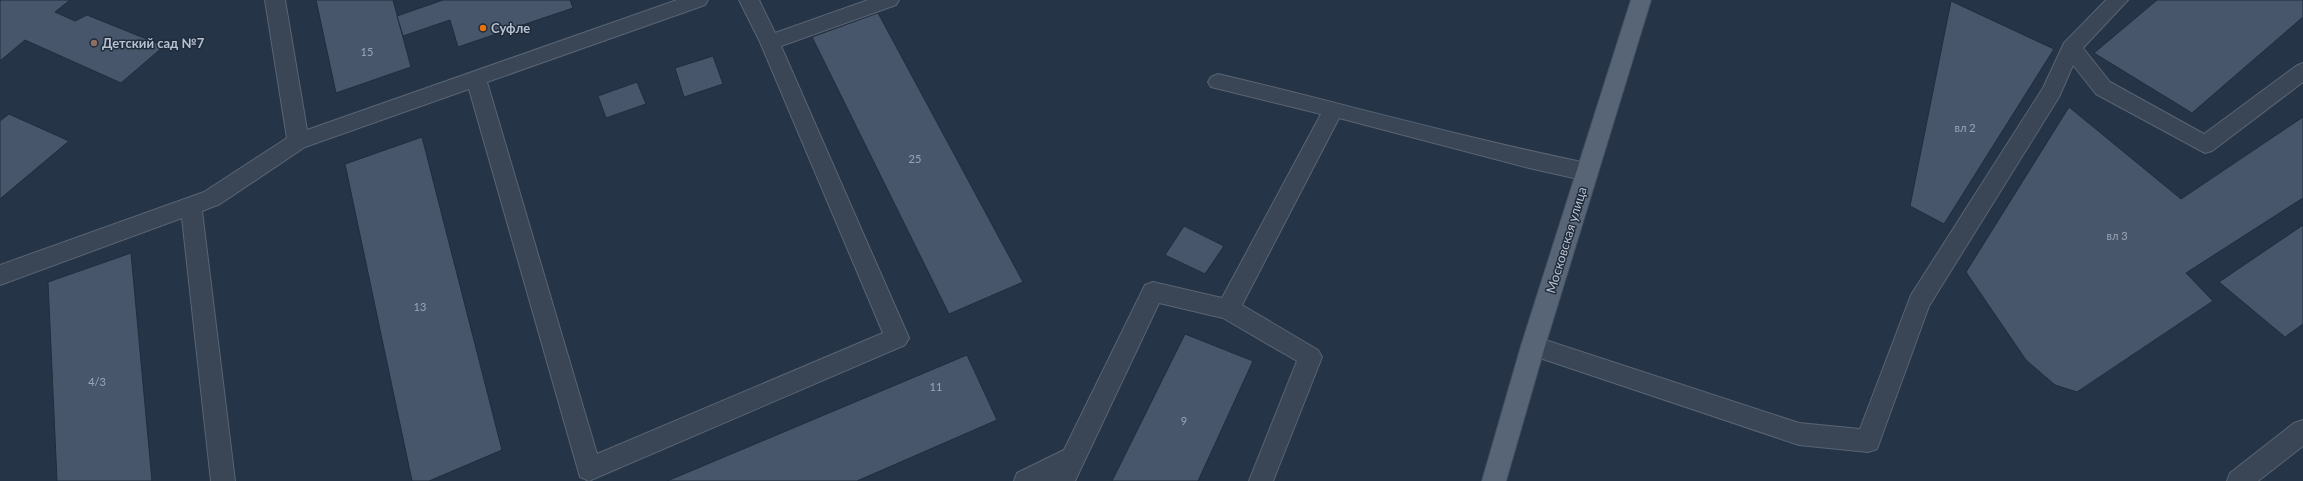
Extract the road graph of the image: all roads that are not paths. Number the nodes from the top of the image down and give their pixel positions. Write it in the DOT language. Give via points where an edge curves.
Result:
graph roads {
  1 [pos="275,0"];
  2 [pos="698,0"];
  3 [pos="749,0"];
  4 [pos="889,0"];
  5 [pos="1641,0"];
  6 [pos="2118,0"];
  7 [pos="770,42"];
  8 [pos="2071,48"];
  9 [pos="2303,71"];
  10 [pos="476,78"];
  11 [pos="1218,82"];
  12 [pos="1334,109"];
  13 [pos="298,141"];
  14 [pos="1587,172"];
  15 [pos="191,206"];
  16 [pos="0,275"];
  17 [pos="1228,309"];
  18 [pos="1532,346"];
  19 [pos="2303,431"];
  20 [pos="1073,458"];
  21 [pos="223,481"];
  22 [pos="1026,481"];
  23 [pos="1062,481"];
  24 [pos="1261,481"];
  25 [pos="1494,481"];
  26 [pos="2239,481"];
  1 -- 13 [label="street"];
  2 -- 10 [label="street"];
  3 -- 7 [label="street"];
  4 -- 7 [label="street"];
  5 -- 14 [label="main road, Московская улица"];
  6 -- 8 [label="street"];
  7 -- 10 [label="street" via="897,338 589,469"];
  8 -- 9 [label="street" via="2103,88 2205,144"];
  8 -- 18 [label="street" via="2052,91 1919,302 1868,441 1798,434"];
  10 -- 13 [label="street"];
  11 -- 12 [label="street"];
  12 -- 14 [label="street" via="1529,160"];
  12 -- 17 [label="street"];
  13 -- 15 [label="street" via="212,198"];
  14 -- 18 [label="main road, Московская улица"];
  15 -- 16 [label="street"];
  15 -- 21 [label="street"];
  17 -- 20 [label="street" via="1153,292"];
  17 -- 24 [label="street" via="1310,357"];
  18 -- 25 [label="main road, Московская улица"];
  19 -- 26 [label="street"];
  20 -- 22 [label="street"];
  20 -- 23 [label="street"];
}
